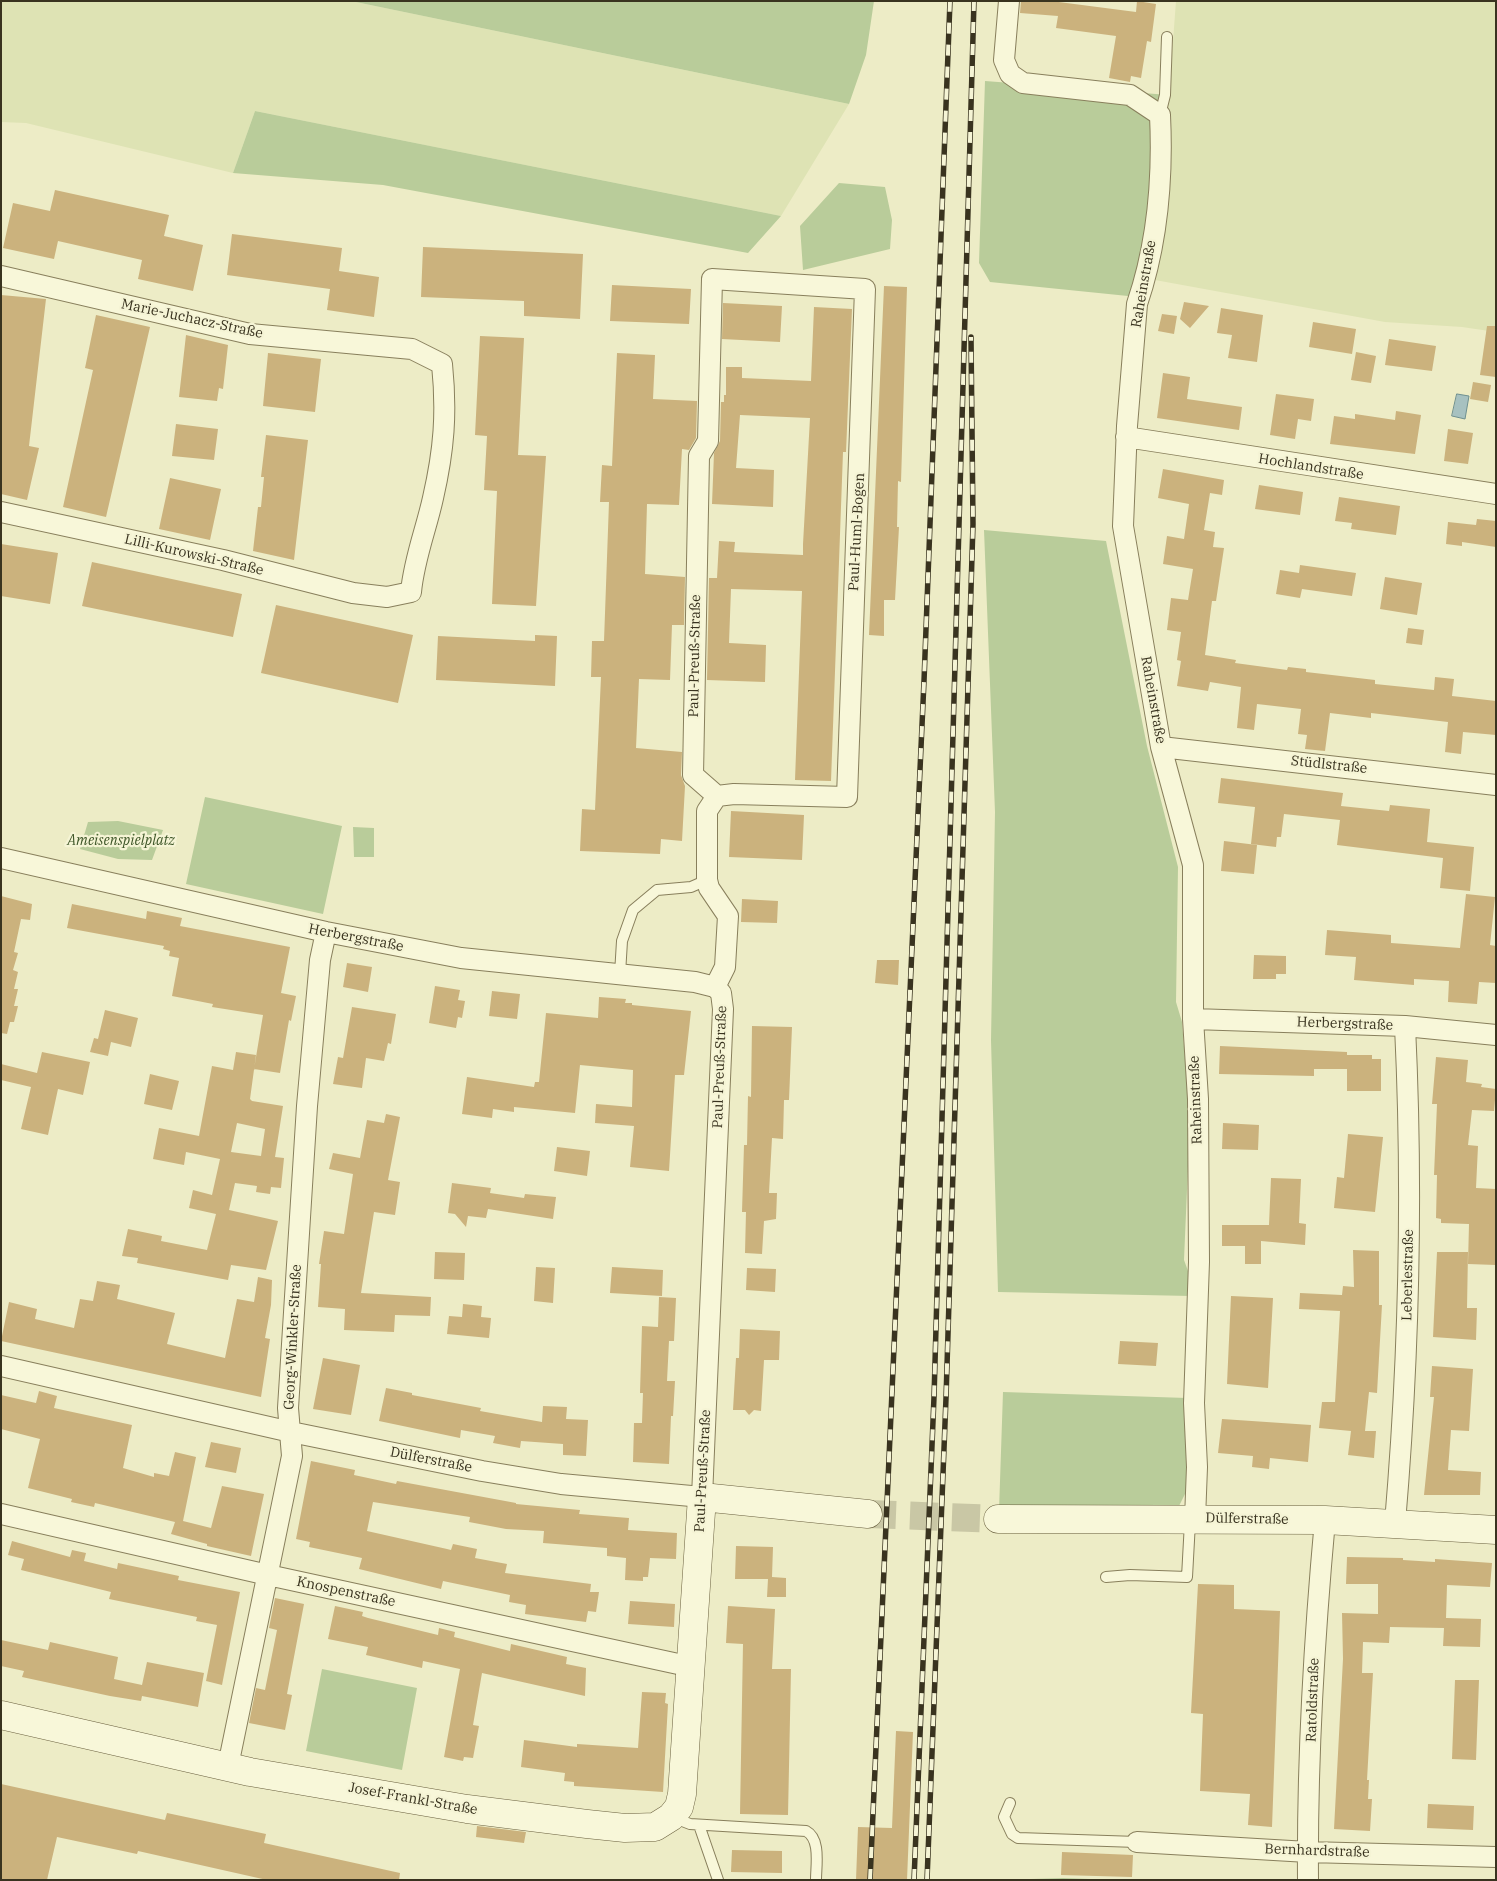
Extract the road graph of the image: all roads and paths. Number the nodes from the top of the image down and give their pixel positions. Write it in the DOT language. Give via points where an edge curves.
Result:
graph roads {
  1 [pos="1009,1"];
  2 [pos="1167,37"];
  3 [pos="1160,115"];
  4 [pos="1,276"];
  5 [pos="712,279"];
  6 [pos="442,364"];
  7 [pos="1126,437"];
  8 [pos="1496,494"];
  9 [pos="1,512"];
  10 [pos="1161,747"];
  11 [pos="1496,785"];
  12 [pos="717,796"];
  13 [pos="1,858"];
  14 [pos="707,880"];
  15 [pos="326,932"];
  16 [pos="620,974"];
  17 [pos="715,987"];
  18 [pos="1193,1019"];
  19 [pos="1405,1026"];
  20 [pos="1496,1035"];
  21 [pos="1,1366"];
  22 [pos="291,1432"];
  23 [pos="702,1497"];
  24 [pos="1,1514"];
  25 [pos="868,1514"];
  26 [pos="998,1519"];
  27 [pos="1192,1519"];
  28 [pos="1325,1520"];
  29 [pos="1394,1523"];
  30 [pos="1496,1530"];
  31 [pos="268,1575"];
  32 [pos="1106,1577"];
  33 [pos="692,1667"];
  34 [pos="1,1715"];
  35 [pos="228,1766"];
  36 [pos="1010,1804"];
  37 [pos="671,1817"];
  38 [pos="699,1825"];
  39 [pos="1138,1842"];
  40 [pos="1308,1852"];
  41 [pos="1496,1857"];
  42 [pos="718,1880"];
  43 [pos="816,1880"];
  44 [pos="1308,1880"];
  1 -- 3 [label="street" via="1004,60 1010,74 1023,83 1130,95"];
  2 -- 3 [label="lane" via="1165,95"];
  3 -- 7 [label="street, Raheinstraße" via="1162,151 1156,214 1143,288 1137,304"];
  4 -- 6 [label="street, Marie-Juchacz-Straße" via="250,334 412,349"];
  5 -- 12 [label="street, Paul-Preuß-Straße" via="708,441 699,456 693,775"];
  5 -- 12 [label="street, Paul-Huml-Bogen" via="865,289 847,797"];
  6 -- 9 [label="street, Lilli-Kurowski-Straße" via="446,408 443,443 433,499 413,568 411,592 387,597 353,593 186,551"];
  7 -- 8 [label="street, Hochlandstraße"];
  7 -- 10 [label="street, Raheinstraße" via="1123,526"];
  10 -- 11 [label="street, Stüdlstraße"];
  10 -- 18 [label="street, Raheinstraße" via="1193,865"];
  12 -- 14 [label="street, Paul-Preuß-Straße" via="707,812"];
  13 -- 15 [label="street, Herbergstraße"];
  14 -- 16 [label="lane" via="691,887 657,890 633,910 622,941"];
  14 -- 17 [label="street, Paul-Preuß-Straße" via="708,888 728,916 725,967"];
  15 -- 16 [label="street, Herbergstraße" via="460,958"];
  15 -- 22 [label="street, Georg-Winkler-Straße" via="320,960 308,1106 288,1408"];
  16 -- 17 [label="street, Herbergstraße"];
  17 -- 23 [label="street, Paul-Preuß-Straße" via="721,993 723,1008"];
  18 -- 19 [label="street, Herbergstraße"];
  18 -- 27 [label="street, Raheinstraße" via="1198,1099 1199,1262 1194,1403 1197,1467"];
  19 -- 20 [label="street, Herbergstraße"];
  19 -- 29 [label="street, Leberlestraße" via="1409,1280 1404,1417"];
  21 -- 22 [label="street, Dülferstraße"];
  22 -- 23 [label="street, Dülferstraße" via="551,1482"];
  22 -- 31 [label="street, Georg-Winkler-Straße" via="292,1456"];
  23 -- 25 [label="main road, Dülferstraße"];
  23 -- 33 [label="main road, Paul-Preuß-Straße"];
  24 -- 31 [label="street, Knospenstraße"];
  26 -- 27 [label="main road, Dülferstraße"];
  27 -- 28 [label="main road, Dülferstraße"];
  27 -- 32 [label="lane" via="1187,1577"];
  28 -- 29 [label="main road, Dülferstraße"];
  28 -- 40 [label="street, Ratoldstraße" via="1316,1621"];
  29 -- 30 [label="main road, Dülferstraße"];
  31 -- 33 [label="street, Knospenstraße"];
  31 -- 35 [label="street, Georg-Winkler-Straße"];
  33 -- 37 [label="main road, Paul-Preuß-Straße" via="682,1794 679,1807"];
  34 -- 35 [label="main road, Josef-Frankl-Straße"];
  35 -- 37 [label="main road, Josef-Frankl-Straße" via="467,1809 587,1824 655,1827"];
  36 -- 39 [label="lane" via="1004,1817 1012,1834 1018,1838"];
  37 -- 38 [label="lane"];
  38 -- 42 [label="lane"];
  38 -- 43 [label="lane" via="800,1830 811,1834 816,1848"];
  39 -- 40 [label="street, Bernhardstraße"];
  40 -- 41 [label="street, Bernhardstraße"];
  40 -- 44 [label="street, Ratoldstraße"];
}
